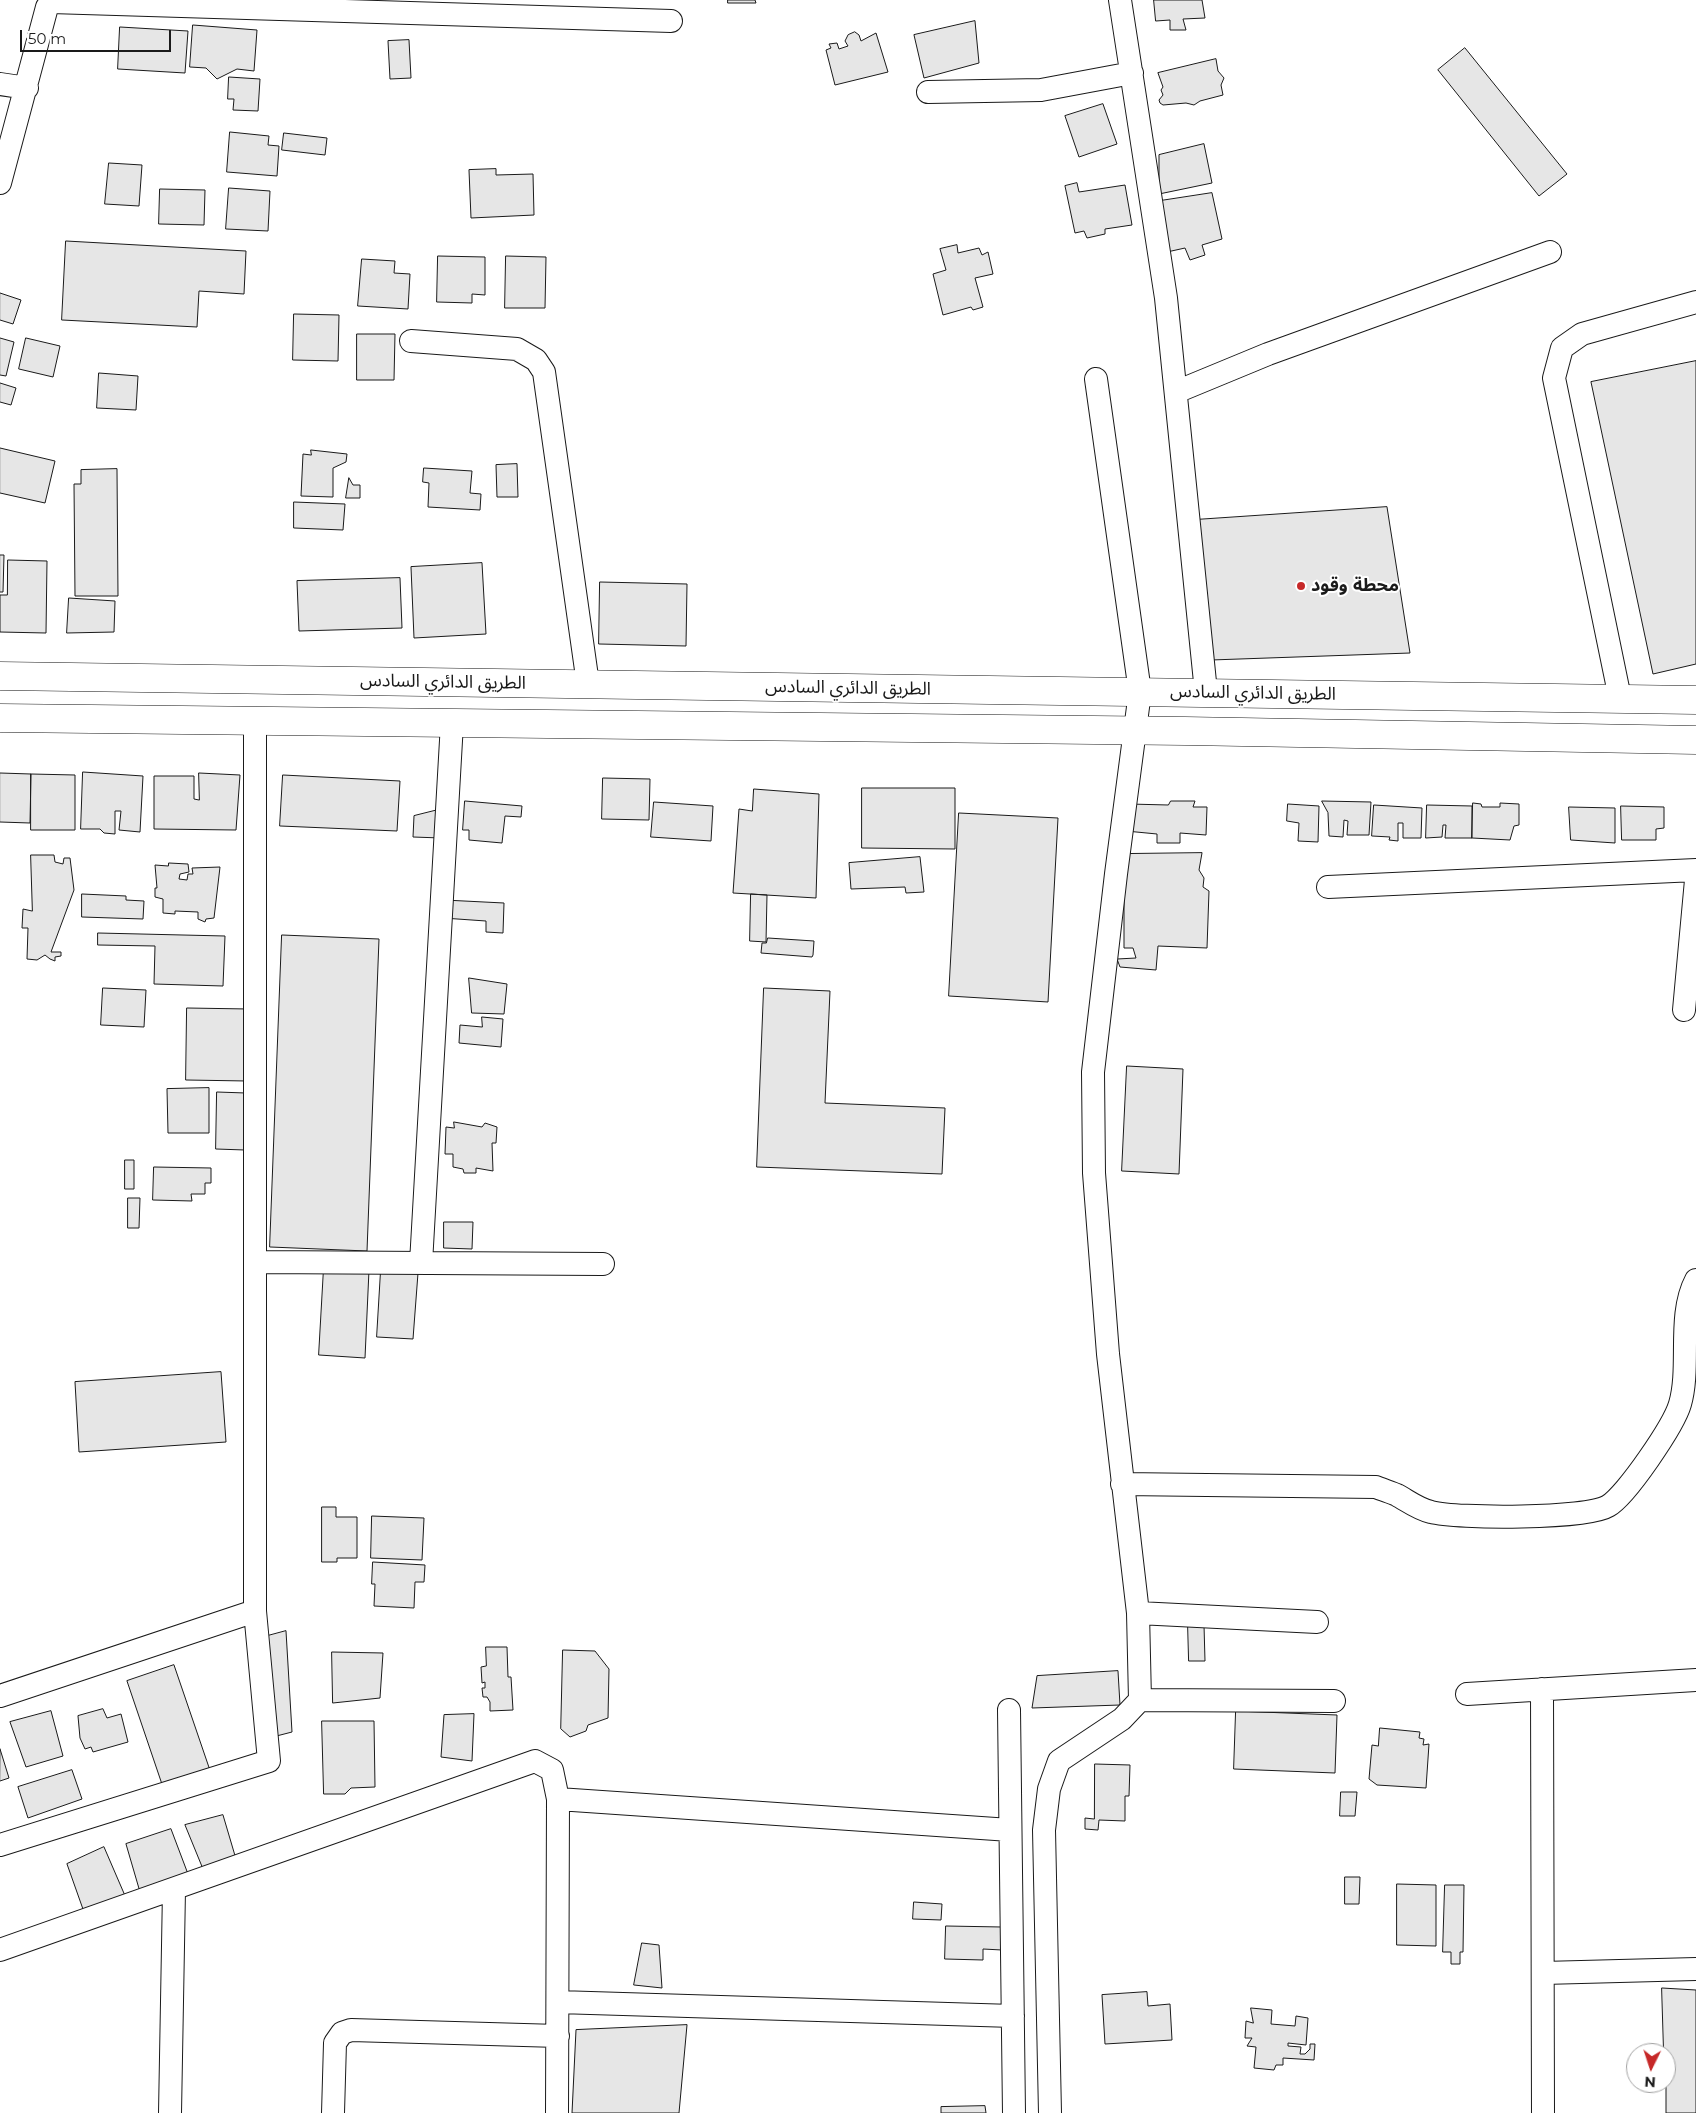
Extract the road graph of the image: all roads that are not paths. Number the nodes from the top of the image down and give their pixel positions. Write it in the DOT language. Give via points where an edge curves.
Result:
graph roads {
  1 [pos="1120,0"];
  2 [pos="148,2"];
  3 [pos="589,9"];
  4 [pos="671,21"];
  5 [pos="1132,73"];
  6 [pos="0,84"];
  7 [pos="26,88"];
  8 [pos="928,92"];
  9 [pos="0,183"];
  10 [pos="1550,252"];
  11 [pos="1696,302"];
  12 [pos="410,341"];
  13 [pos="1096,380"];
  14 [pos="1176,392"];
  15 [pos="0,676"];
  16 [pos="588,684"];
  17 [pos="1140,692"];
  18 [pos="1206,692"];
  19 [pos="1620,698"];
  20 [pos="1696,700"];
  21 [pos="0,718"];
  22 [pos="255,721"];
  23 [pos="452,723"];
  24 [pos="1136,730"];
  25 [pos="1696,740"];
  26 [pos="1696,870"];
  27 [pos="1696,880"];
  28 [pos="1328,887"];
  29 [pos="1684,1010"];
  30 [pos="256,1262"];
  31 [pos="421,1263"];
  32 [pos="603,1264"];
  33 [pos="1696,1280"];
  34 [pos="1122,1484"];
  35 [pos="255,1611"];
  36 [pos="1138,1613"];
  37 [pos="1317,1622"];
  38 [pos="1696,1680"];
  39 [pos="1542,1689"];
  40 [pos="1467,1694"];
  41 [pos="0,1696"];
  42 [pos="1140,1700"];
  43 [pos="1334,1701"];
  44 [pos="1009,1710"];
  45 [pos="558,1799"];
  46 [pos="1010,1830"];
  47 [pos="0,1845"];
  48 [pos="174,1890"];
  49 [pos="0,1950"];
  50 [pos="1696,1969"];
  51 [pos="1543,1973"];
  52 [pos="558,2002"];
  53 [pos="1013,2016"];
  54 [pos="558,2036"];
  55 [pos="170,2113"];
  56 [pos="333,2113"];
  57 [pos="557,2113"];
  58 [pos="1014,2113"];
  59 [pos="1050,2113"];
  60 [pos="1543,2113"];
  1 -- 5 [label="street"];
  2 -- 3 [label="street"];
  2 -- 7 [label="street" via="51,2"];
  3 -- 4 [label="street"];
  5 -- 8 [label="street" via="1040,90"];
  5 -- 14 [label="street" via="1166,298"];
  6 -- 7 [label="street"];
  7 -- 9 [label="street"];
  10 -- 14 [label="street" via="1268,354"];
  11 -- 19 [label="street" via="1582,334 1562,348 1554,378"];
  12 -- 16 [label="street" via="517,349 536,360 544,372"];
  13 -- 17 [label="street"];
  14 -- 18 [label="street"];
  15 -- 16 [label="highway, الطريق الدائري السادس"];
  16 -- 17 [label="highway, الطريق الدائري السادس"];
  17 -- 18 [label="highway, الطريق الدائري السادس"];
  17 -- 24 [label="street"];
  18 -- 19 [label="highway, الطريق الدائري السادس"];
  19 -- 20 [label="highway, الطريق الدائري السادس"];
  21 -- 22 [label="highway"];
  22 -- 23 [label="highway"];
  22 -- 30 [label="street"];
  23 -- 24 [label="highway"];
  23 -- 31 [label="street"];
  24 -- 25 [label="highway"];
  24 -- 34 [label="street" via="1093,1072 1095,1182"];
  26 -- 28 [label="street"];
  27 -- 29 [label="street"];
  30 -- 31 [label="street"];
  30 -- 35 [label="street"];
  31 -- 32 [label="street"];
  33 -- 34 [label="street" via="1688,1306 1683,1389 1679,1405 1672,1422 1623,1494 1608,1507 1557,1516 1455,1515 1414,1506 1396,1494 1376,1487"];
  34 -- 36 [label="street"];
  35 -- 41 [label="street"];
  35 -- 47 [label="street" via="269,1761"];
  36 -- 37 [label="street"];
  36 -- 42 [label="street"];
  38 -- 39 [label="street"];
  39 -- 40 [label="street"];
  39 -- 51 [label="street"];
  42 -- 43 [label="street"];
  42 -- 59 [label="street" via="1122,1719 1059,1761 1049,1789 1044,1830"];
  44 -- 46 [label="street"];
  45 -- 46 [label="street"];
  45 -- 48 [label="street" via="552,1770 535,1761"];
  45 -- 52 [label="street"];
  46 -- 53 [label="street"];
  48 -- 49 [label="street"];
  48 -- 55 [label="street"];
  50 -- 51 [label="street"];
  51 -- 60 [label="street"];
  52 -- 53 [label="street"];
  52 -- 54 [label="street"];
  53 -- 58 [label="street"];
  54 -- 56 [label="street" via="351,2030 342,2033 335,2043"];
  54 -- 57 [label="street"];
}
